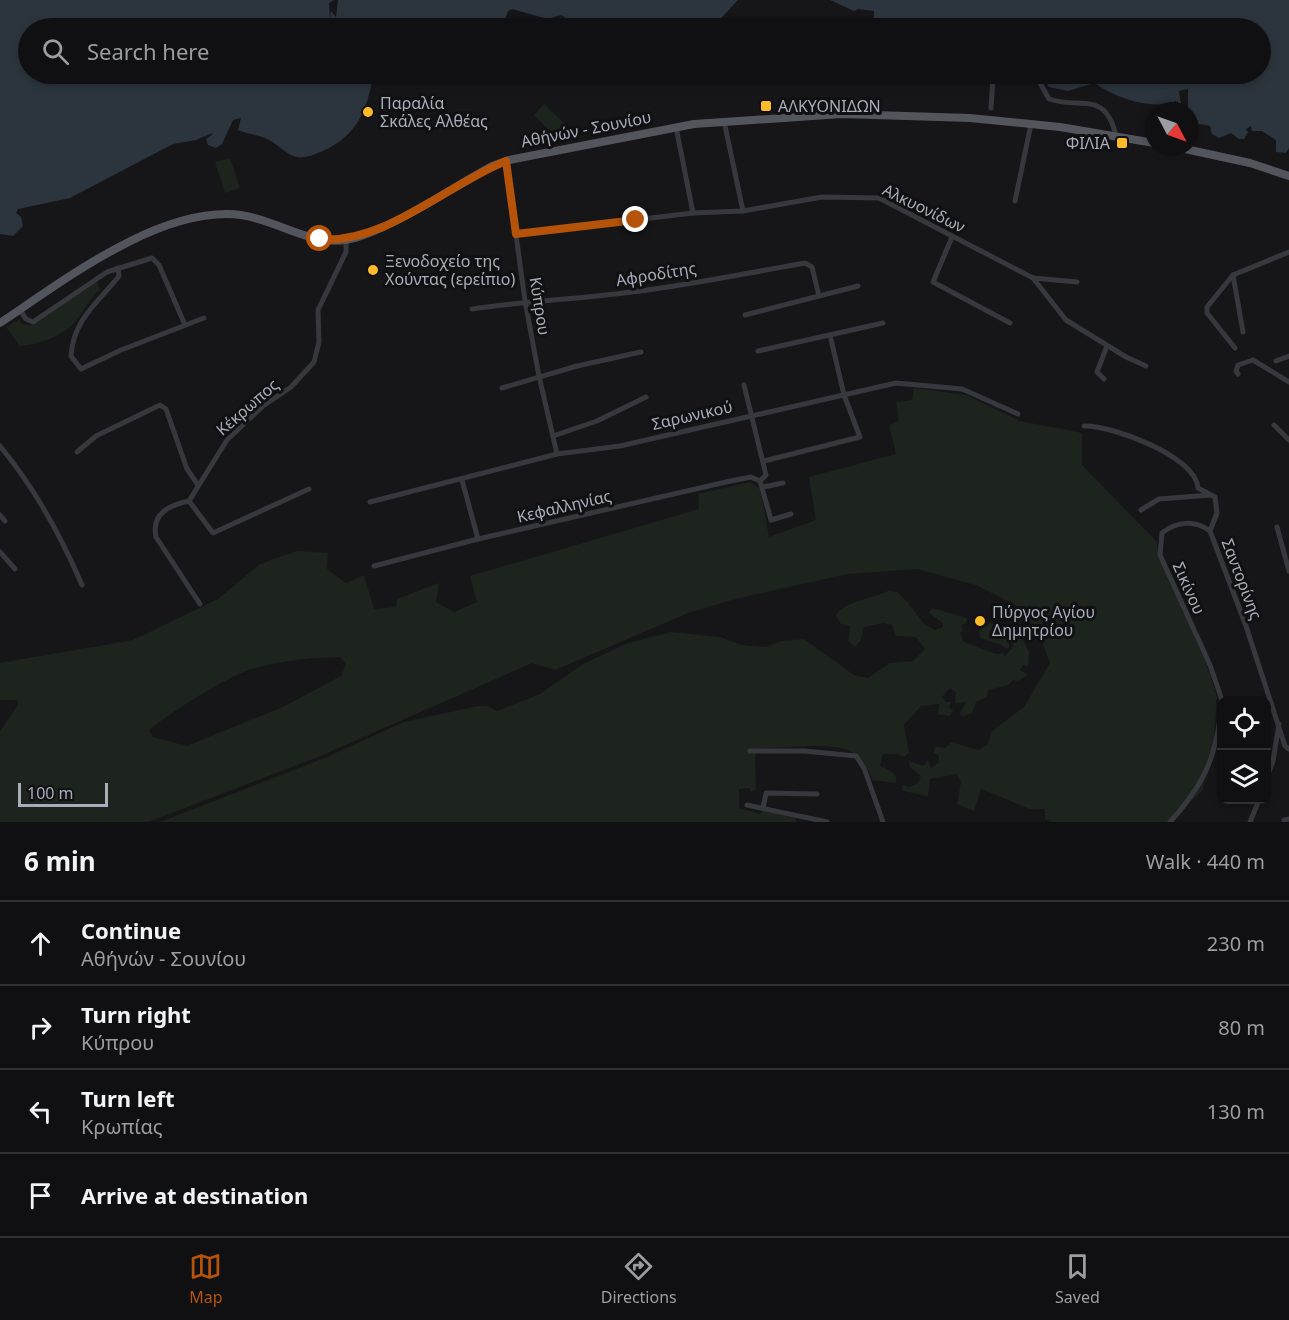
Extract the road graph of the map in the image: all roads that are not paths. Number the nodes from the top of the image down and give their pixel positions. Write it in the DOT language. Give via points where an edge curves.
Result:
graph roads {
  1 [pos="993,84"];
  2 [pos="1041,84"];
  3 [pos="991,108"];
  4 [pos="724,120"];
  5 [pos="1031,124"];
  6 [pos="676,127"];
  7 [pos="1116,136"];
  8 [pos="1145,141"];
  9 [pos="1199,152"];
  10 [pos="506,161"];
  11 [pos="1289,176"];
  12 [pos="1015,201"];
  13 [pos="743,211"];
  14 [pos="693,213"];
  15 [pos="516,234"];
  16 [pos="952,237"];
  17 [pos="346,240"];
  18 [pos="1289,252"];
  19 [pos="118,268"];
  20 [pos="1233,275"];
  21 [pos="1033,278"];
  22 [pos="1077,282"];
  23 [pos="858,286"];
  24 [pos="819,296"];
  25 [pos="525,301"];
  26 [pos="472,309"];
  27 [pos="20,310"];
  28 [pos="745,315"];
  29 [pos="204,318"];
  30 [pos="0,323"];
  31 [pos="883,323"];
  32 [pos="1010,323"];
  33 [pos="185,325"];
  34 [pos="1243,332"];
  35 [pos="830,335"];
  36 [pos="1107,346"];
  37 [pos="1235,348"];
  38 [pos="758,351"];
  39 [pos="642,352"];
  40 [pos="1289,356"];
  41 [pos="1276,361"];
  42 [pos="1146,366"];
  43 [pos="1238,374"];
  44 [pos="539,376"];
  45 [pos="1104,379"];
  46 [pos="1289,382"];
  47 [pos="744,385"];
  48 [pos="502,388"];
  49 [pos="844,395"];
  50 [pos="646,397"];
  51 [pos="1018,414"];
  52 [pos="753,415"];
  53 [pos="1274,425"];
  54 [pos="1084,426"];
  55 [pos="553,436"];
  56 [pos="1289,440"];
  57 [pos="0,446"];
  58 [pos="77,452"];
  59 [pos="557,454"];
  60 [pos="764,461"];
  61 [pos="462,480"];
  62 [pos="783,483"];
  63 [pos="761,484"];
  64 [pos="198,485"];
  65 [pos="309,489"];
  66 [pos="1212,495"];
  67 [pos="189,501"];
  68 [pos="370,502"];
  69 [pos="1141,510"];
  70 [pos="791,514"];
  71 [pos="0,515"];
  72 [pos="5,521"];
  73 [pos="1277,527"];
  74 [pos="1209,531"];
  75 [pos="478,539"];
  76 [pos="0,552"];
  77 [pos="374,566"];
  78 [pos="15,569"];
  79 [pos="1289,571"];
  80 [pos="82,585"];
  81 [pos="200,604"];
  82 [pos="1220,696"];
  83 [pos="1279,723"];
  84 [pos="1217,731"];
  85 [pos="1289,749"];
  86 [pos="750,752"];
  87 [pos="1271,766"];
  88 [pos="817,794"];
  89 [pos="1257,804"];
  90 [pos="747,805"];
  91 [pos="763,808"];
  92 [pos="827,822"];
  93 [pos="883,822"];
  94 [pos="1170,822"];
  95 [pos="1250,822"];
  1 -- 3 [label="street"];
  2 -- 7 [label="street" via="1049,99 1089,103 1102,109 1112,121"];
  4 -- 5 [label="main road, Αθήνών - Σουνίου" via="885,114"];
  4 -- 6 [label="main road, Αθήνών - Σουνίου"];
  4 -- 13 [label="street"];
  5 -- 7 [label="main road, Αθήνών - Σουνίου"];
  5 -- 12 [label="street"];
  6 -- 10 [label="main road, Αθήνών - Σουνίου"];
  6 -- 14 [label="street"];
  7 -- 8 [label="main road, Αθήνών - Σουνίου"];
  9 -- 11 [label="main road"];
  10 -- 15 [label="street, Κύπρου"];
  10 -- 17 [label="main road, Αθήνών - Σουνίου" via="372,231"];
  13 -- 14 [label="street, Αλκυονίδων"];
  13 -- 16 [label="street, Αλκυονίδων" via="822,197 879,198"];
  14 -- 15 [label="street, Αλκυονίδων"];
  15 -- 25 [label="street, Κύπρου"];
  16 -- 21 [label="street, Αλκυονίδων"];
  16 -- 32 [label="street" via="933,282"];
  17 -- 27 [label="main road, Αθήνών - Σουνίου" via="314,238 240,215 197,218 118,247"];
  17 -- 64 [label="street, Κέκρωπος" via="346,252 318,310 319,342 314,362 291,387 263,406 227,440"];
  18 -- 20 [label="street"];
  19 -- 27 [label="street" via="33,322"];
  19 -- 33 [label="street" via="149,258 155,260"];
  19 -- 33 [label="street" via="119,276 90,306 82,321 71,356 77,367 86,368"];
  20 -- 34 [label="street"];
  20 -- 37 [label="street" via="1205,310"];
  21 -- 22 [label="street"];
  21 -- 36 [label="street, Αλκυονίδων" via="1066,320"];
  23 -- 24 [label="street"];
  24 -- 25 [label="street, Αφροδίτης" via="812,267 804,263 636,292"];
  24 -- 28 [label="street"];
  25 -- 26 [label="street, Αφροδίτης"];
  25 -- 44 [label="street, Κύπρου"];
  27 -- 30 [label="main road, Αθήνών - Σουνίου"];
  29 -- 33 [label="street"];
  31 -- 35 [label="street"];
  35 -- 38 [label="street"];
  35 -- 49 [label="street"];
  36 -- 42 [label="street, Αλκυονίδων"];
  36 -- 45 [label="street" via="1096,372"];
  39 -- 44 [label="street"];
  40 -- 41 [label="street"];
  43 -- 46 [label="street" via="1238,365 1253,360"];
  44 -- 48 [label="street"];
  44 -- 55 [label="street, Κύπρου"];
  47 -- 52 [label="street"];
  49 -- 51 [label="street, Σαρωνικού" via="909,383 962,389"];
  49 -- 52 [label="street, Σαρωνικού"];
  49 -- 60 [label="street" via="860,437"];
  50 -- 55 [label="street" via="597,421"];
  52 -- 59 [label="street, Σαρωνικού" via="620,446"];
  52 -- 60 [label="street"];
  53 -- 56 [label="street"];
  54 -- 66 [label="street" via="1124,433 1167,452 1198,483 1198,488"];
  55 -- 59 [label="street, Κύπρου"];
  57 -- 80 [label="street" via="40,503"];
  58 -- 64 [label="street" via="96,436 160,405 170,417 186,469"];
  59 -- 61 [label="street, Σαρωνικού"];
  60 -- 63 [label="street" via="766,475"];
  61 -- 68 [label="street, Σαρωνικού"];
  61 -- 75 [label="street"];
  62 -- 63 [label="street, Κεφαλληνίας"];
  63 -- 70 [label="street" via="771,520"];
  63 -- 75 [label="street, Κεφαλληνίας" via="751,477"];
  64 -- 67 [label="street, Κέκρωπος"];
  65 -- 67 [label="street" via="213,533"];
  66 -- 69 [label="street" via="1159,499"];
  66 -- 74 [label="street, Σαντορίνης" via="1217,501 1217,513"];
  67 -- 81 [label="street" via="168,507 154,528"];
  71 -- 72 [label="street"];
  73 -- 79 [label="street"];
  74 -- 82 [label="street, Σικίνου" via="1193,523 1168,528 1162,533 1160,555"];
  74 -- 83 [label="street, Σαντορίνης"];
  75 -- 77 [label="street, Κεφαλληνίας"];
  76 -- 78 [label="street"];
  83 -- 85 [label="street, Σαντορίνης"];
  83 -- 87 [label="street"];
  84 -- 94 [label="street, Σικίνου" via="1203,782"];
  86 -- 93 [label="street" via="804,751 856,756"];
  88 -- 91 [label="street" via="766,793"];
  89 -- 95 [label="street"];
  90 -- 91 [label="street"];
  91 -- 92 [label="street"];
}
